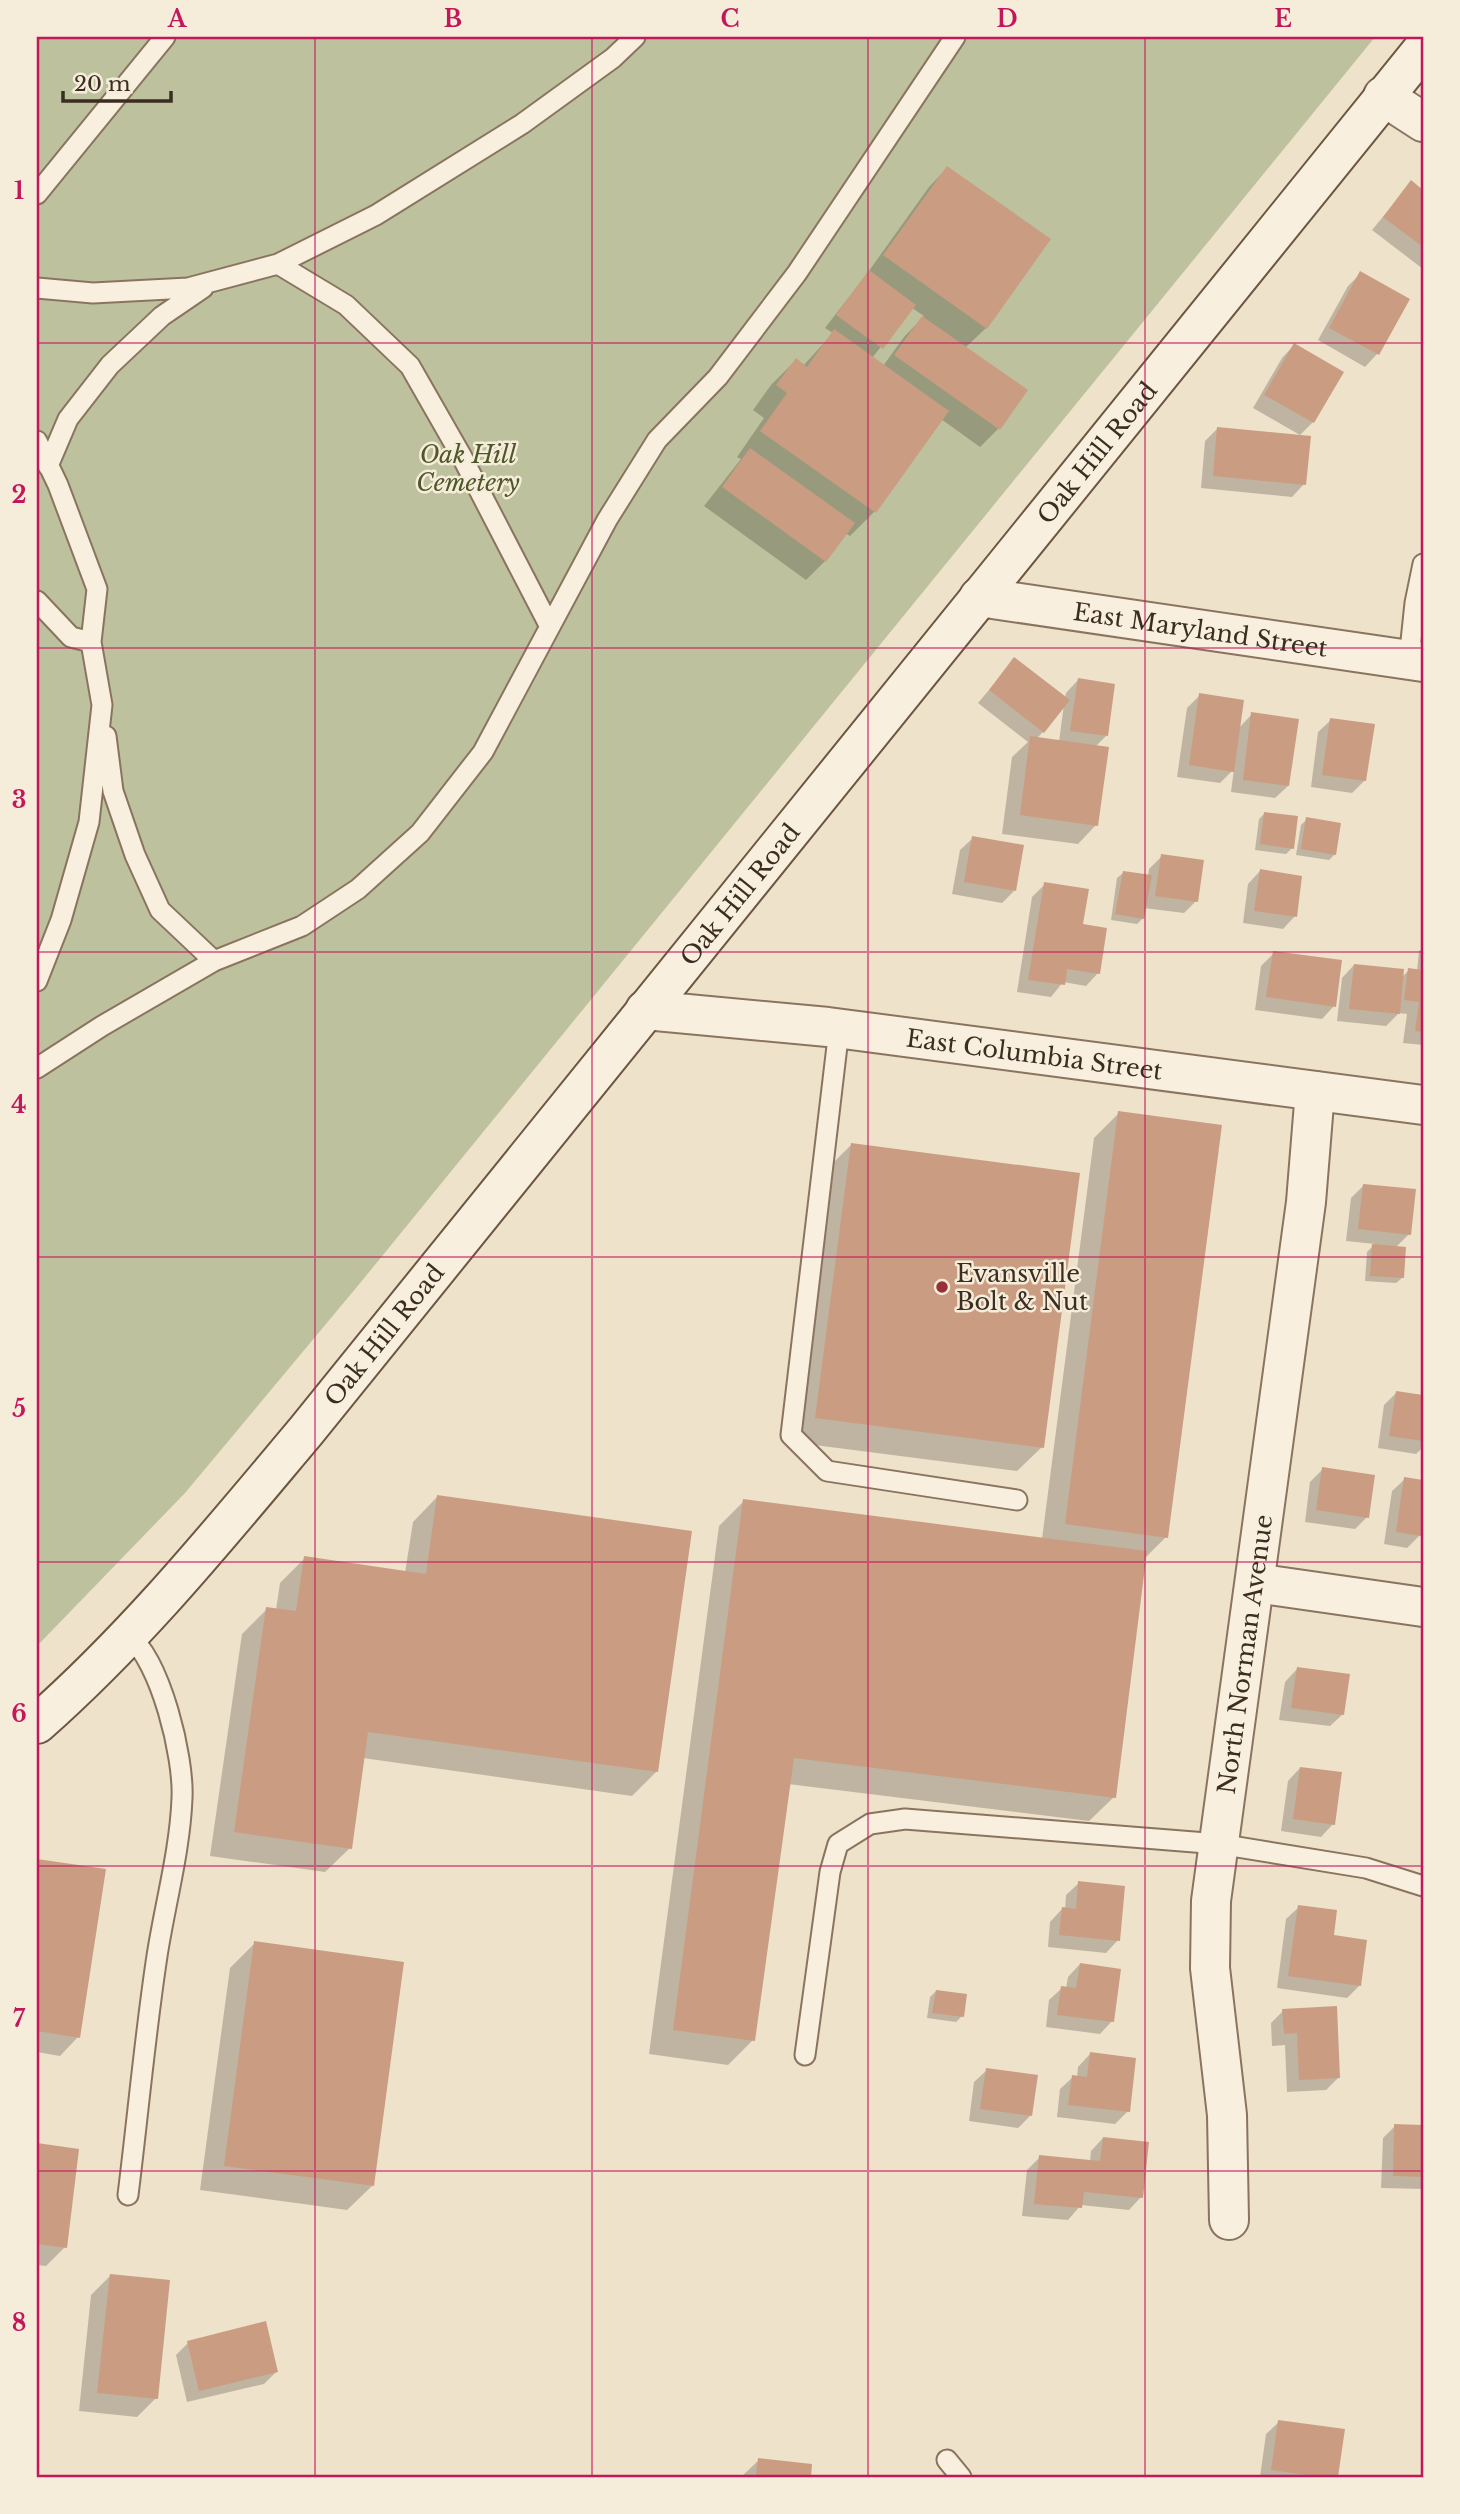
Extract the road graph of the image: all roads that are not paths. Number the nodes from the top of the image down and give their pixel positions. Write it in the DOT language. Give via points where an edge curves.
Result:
graph roads {
  1 [pos="165,37"];
  2 [pos="635,37"];
  3 [pos="955,37"];
  4 [pos="1423,49"];
  5 [pos="1383,96"];
  6 [pos="1423,122"];
  7 [pos="46,171"];
  8 [pos="37,194"];
  9 [pos="278,264"];
  10 [pos="212,282"];
  11 [pos="37,288"];
  12 [pos="37,441"];
  13 [pos="48,466"];
  14 [pos="1423,564"];
  15 [pos="979,597"];
  16 [pos="37,601"];
  17 [pos="549,625"];
  18 [pos="90,642"];
  19 [pos="1416,661"];
  20 [pos="102,705"];
  21 [pos="214,961"];
  22 [pos="37,981"];
  23 [pos="645,1010"];
  24 [pos="839,1029"];
  25 [pos="37,1068"];
  26 [pos="1315,1091"];
  27 [pos="1423,1105"];
  28 [pos="1017,1500"];
  29 [pos="1255,1583"];
  30 [pos="1423,1607"];
  31 [pos="128,1635"];
  32 [pos="37,1724"];
  33 [pos="1219,1844"];
  34 [pos="1423,1886"];
  35 [pos="806,2055"];
  36 [pos="128,2195"];
  37 [pos="1229,2220"];
  38 [pos="947,2460"];
  39 [pos="961,2477"];
  1 -- 7 [label="lane"];
  2 -- 9 [label="lane" via="522,124 376,215"];
  3 -- 17 [label="lane" via="797,272 718,377 657,440"];
  4 -- 5 [label="street, Oak Hill Road"];
  5 -- 6 [label="street"];
  5 -- 15 [label="street, Oak Hill Road"];
  7 -- 8 [label="lane"];
  9 -- 10 [label="lane"];
  9 -- 17 [label="lane" via="346,305 410,366"];
  10 -- 11 [label="lane" via="188,288 93,293"];
  10 -- 13 [label="lane" via="162,316 110,365 68,419"];
  12 -- 13 [label="lane"];
  13 -- 18 [label="lane" via="97,589"];
  14 -- 19 [label="lane" via="1415,603"];
  15 -- 19 [label="street, East Maryland Street"];
  15 -- 23 [label="street, Oak Hill Road"];
  16 -- 18 [label="lane" via="71,637"];
  17 -- 21 [label="lane" via="482,752 420,833 358,889 302,926"];
  18 -- 20 [label="lane"];
  20 -- 21 [label="lane" via="113,791 135,855 160,910"];
  20 -- 22 [label="lane" via="89,822 61,920"];
  21 -- 25 [label="lane"];
  23 -- 24 [label="street, East Columbia Street"];
  23 -- 31 [label="street, Oak Hill Road" via="306,1431"];
  24 -- 26 [label="street, East Columbia Street"];
  24 -- 28 [label="lane" via="791,1435 827,1471"];
  26 -- 27 [label="street, East Columbia Street"];
  26 -- 29 [label="street, North Norman Avenue" via="1306,1202"];
  29 -- 30 [label="street"];
  29 -- 33 [label="street, North Norman Avenue"];
  31 -- 32 [label="street, Oak Hill Road"];
  31 -- 36 [label="lane" via="148,1658 159,1686 178,1749 183,1797 157,1957"];
  33 -- 34 [label="lane" via="1366,1868"];
  33 -- 35 [label="lane" via="905,1819 870,1824 838,1844 830,1872"];
  33 -- 37 [label="street, North Norman Avenue" via="1211,1901 1210,1968 1227,2115"];
  38 -- 39 [label="lane"];
}
